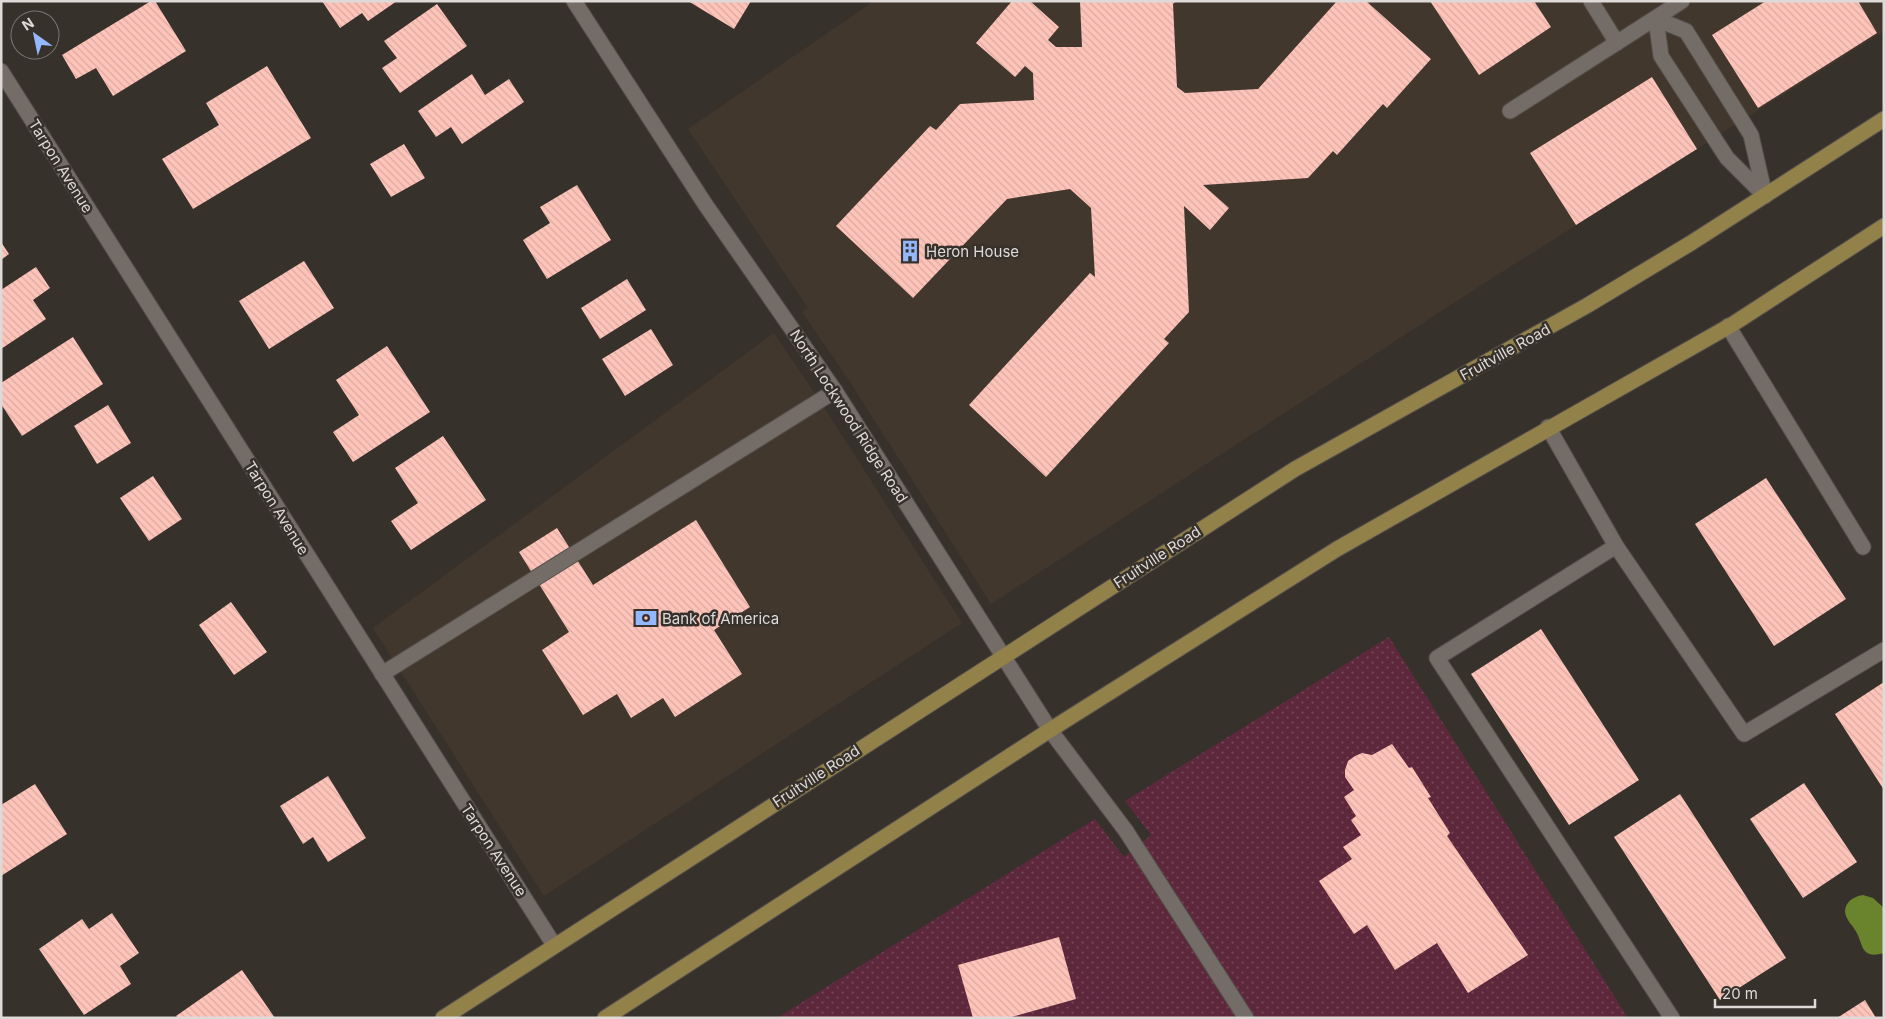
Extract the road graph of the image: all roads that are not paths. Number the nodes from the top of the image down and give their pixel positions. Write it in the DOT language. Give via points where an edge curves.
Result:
graph roads {
  1 [pos="574,1"];
  2 [pos="1591,1"];
  3 [pos="1682,1"];
  4 [pos="1656,19"];
  5 [pos="1617,43"];
  6 [pos="1,71"];
  7 [pos="1510,111"];
  8 [pos="1884,119"];
  9 [pos="1765,196"];
  10 [pos="1884,226"];
  11 [pos="1728,326"];
  12 [pos="835,391"];
  13 [pos="1548,427"];
  14 [pos="1616,546"];
  15 [pos="1863,547"];
  16 [pos="1884,650"];
  17 [pos="1004,655"];
  18 [pos="382,674"];
  19 [pos="1050,730"];
  20 [pos="554,945"];
  21 [pos="443,1018"];
  22 [pos="605,1018"];
  23 [pos="1246,1018"];
  24 [pos="1672,1018"];
  1 -- 12 [label="street, North Lockwood Ridge Road" via="705,204"];
  2 -- 5 [label="street"];
  3 -- 4 [label="street"];
  4 -- 5 [label="street"];
  4 -- 9 [label="street" via="1661,56 1727,158"];
  4 -- 9 [label="street" via="1686,31 1751,135"];
  5 -- 7 [label="street"];
  6 -- 18 [label="street, Tarpon Avenue"];
  8 -- 9 [label="main road, Fruitville Road"];
  9 -- 17 [label="main road, Fruitville Road" via="1588,305 1295,469"];
  10 -- 11 [label="main road"];
  11 -- 13 [label="main road"];
  11 -- 15 [label="street"];
  12 -- 17 [label="street, North Lockwood Ridge Road"];
  12 -- 18 [label="street"];
  13 -- 14 [label="street"];
  13 -- 19 [label="main road" via="1337,549"];
  14 -- 16 [label="street" via="1744,734"];
  14 -- 24 [label="street" via="1437,658"];
  17 -- 19 [label="street, North Lockwood Ridge Road"];
  17 -- 20 [label="main road, Fruitville Road"];
  18 -- 20 [label="street, Tarpon Avenue"];
  19 -- 22 [label="main road"];
  19 -- 23 [label="street, North Lockwood Ridge Road" via="1126,831"];
  20 -- 21 [label="main road, Fruitville Road"];
}
